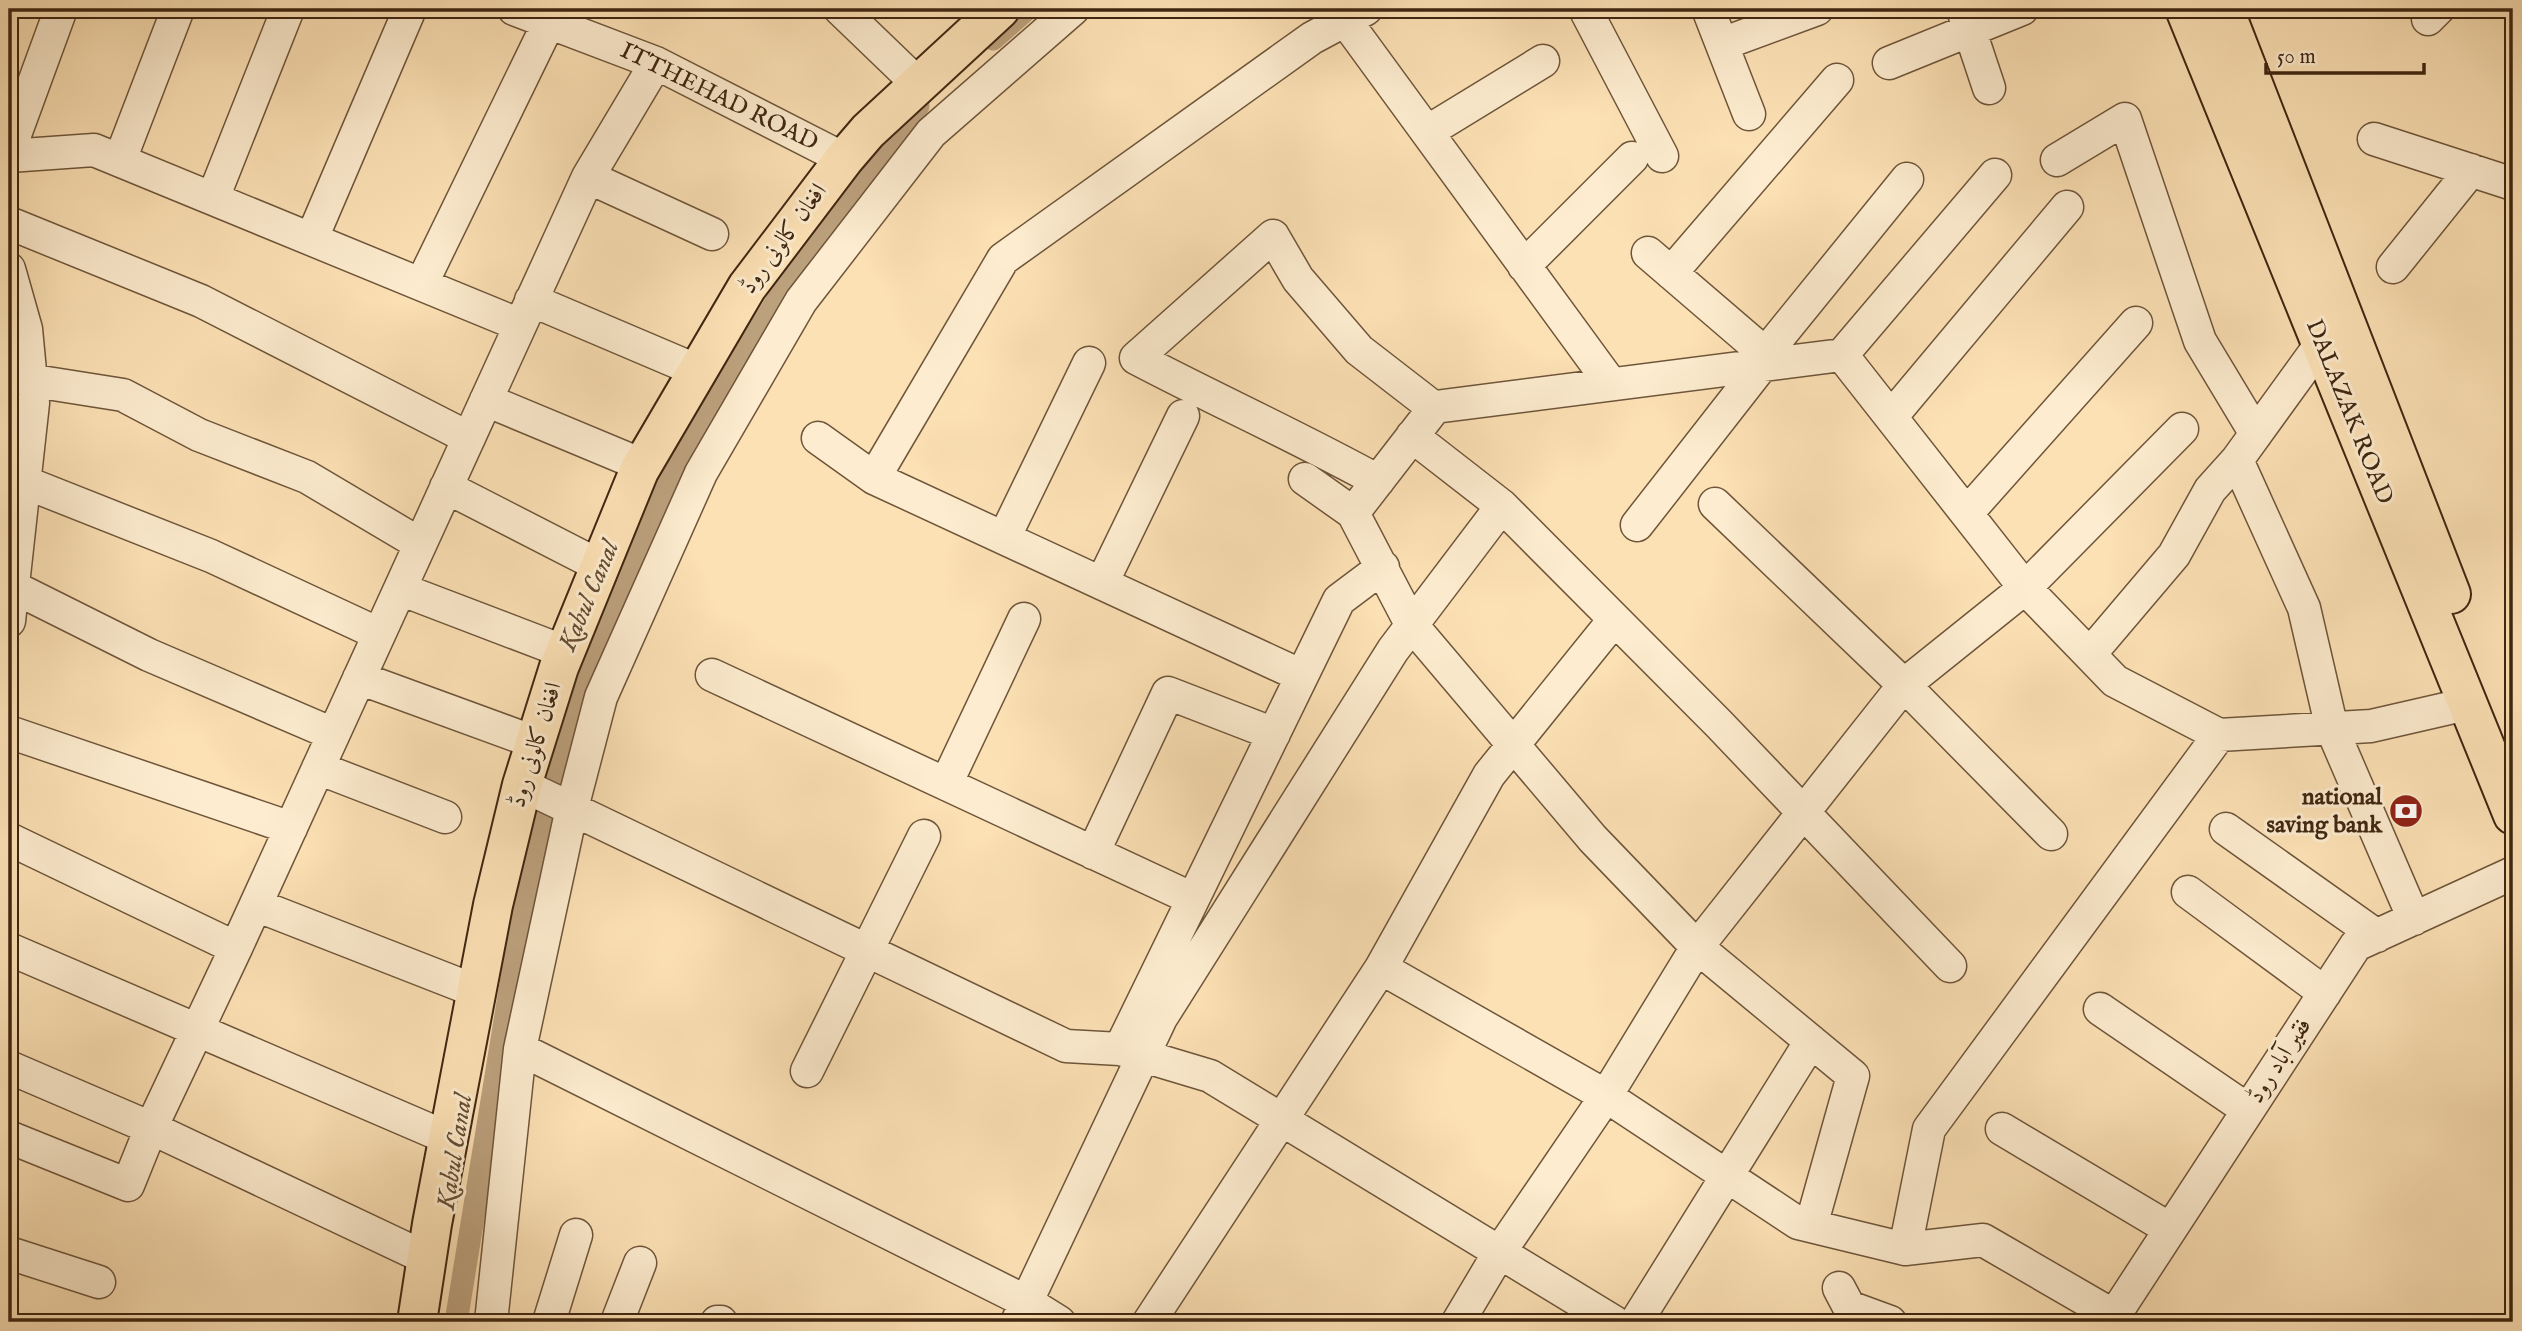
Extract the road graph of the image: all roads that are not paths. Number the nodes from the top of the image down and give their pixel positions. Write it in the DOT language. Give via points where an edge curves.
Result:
graph roads {
  1 [pos="61,9"];
  2 [pos="178,9"];
  3 [pos="288,9"];
  4 [pos="410,9"];
  5 [pos="514,9"];
  6 [pos="840,9"];
  7 [pos="1000,9"];
  8 [pos="1073,9"];
  9 [pos="1586,9"];
  10 [pos="1709,9"];
  11 [pos="1817,9"];
  12 [pos="2022,9"];
  13 [pos="2185,9"];
  14 [pos="2224,9"];
  15 [pos="1356,15"];
  16 [pos="1966,19"];
  17 [pos="549,22"];
  18 [pos="1722,44"];
  19 [pos="1543,61"];
  20 [pos="656,62"];
  21 [pos="1889,63"];
  22 [pos="1837,80"];
  23 [pos="919,85"];
  24 [pos="1989,88"];
  25 [pos="1749,114"];
  26 [pos="1427,132"];
  27 [pos="2374,139"];
  28 [pos="9,154"];
  29 [pos="844,159"];
  30 [pos="120,160"];
  31 [pos="2057,160"];
  32 [pos="2471,170"];
  33 [pos="1995,175"];
  34 [pos="587,177"];
  35 [pos="1907,179"];
  36 [pos="2513,184"];
  37 [pos="213,198"];
  38 [pos="2067,207"];
  39 [pos="9,223"];
  40 [pos="712,234"];
  41 [pos="312,238"];
  42 [pos="1524,266"];
  43 [pos="2393,267"];
  44 [pos="9,269"];
  45 [pos="422,283"];
  46 [pos="525,312"];
  47 [pos="2136,323"];
  48 [pos="2333,346"];
  49 [pos="1842,355"];
  50 [pos="1768,361"];
  51 [pos="1089,363"];
  52 [pos="698,371"];
  53 [pos="20,379"];
  54 [pos="1611,384"];
  55 [pos="486,400"];
  56 [pos="1434,408"];
  57 [pos="1183,416"];
  58 [pos="1891,416"];
  59 [pos="2182,429"];
  60 [pos="2256,434"];
  61 [pos="1412,436"];
  62 [pos="468,438"];
  63 [pos="818,438"];
  64 [pos="2237,460"];
  65 [pos="642,465"];
  66 [pos="874,478"];
  67 [pos="1305,479"];
  68 [pos="17,481"];
  69 [pos="1378,481"];
  70 [pos="446,487"];
  71 [pos="1715,504"];
  72 [pos="1502,506"];
  73 [pos="1353,513"];
  74 [pos="1967,513"];
  75 [pos="1637,525"];
  76 [pos="1004,538"];
  77 [pos="420,544"];
  78 [pos="13,551"];
  79 [pos="600,566"];
  80 [pos="1383,567"];
  81 [pos="1102,583"];
  82 [pos="13,587"];
  83 [pos="2025,588"];
  84 [pos="400,589"];
  85 [pos="1024,619"];
  86 [pos="1614,620"];
  87 [pos="9,621"];
  88 [pos="1411,624"];
  89 [pos="379,634"];
  90 [pos="565,652"];
  91 [pos="2090,654"];
  92 [pos="712,675"];
  93 [pos="1302,676"];
  94 [pos="359,678"];
  95 [pos="1904,685"];
  96 [pos="2467,704"];
  97 [pos="2332,729"];
  98 [pos="9,733"];
  99 [pos="333,734"];
  100 [pos="1274,734"];
  101 [pos="2219,735"];
  102 [pos="534,742"];
  103 [pos="1513,745"];
  104 [pos="2503,746"];
  105 [pos="318,768"];
  106 [pos="946,784"];
  107 [pos="526,787"];
  108 [pos="570,806"];
  109 [pos="1802,815"];
  110 [pos="2513,815"];
  111 [pos="445,817"];
  112 [pos="291,828"];
  113 [pos="2226,829"];
  114 [pos="2051,834"];
  115 [pos="924,836"];
  116 [pos="9,839"];
  117 [pos="1093,853"];
  118 [pos="2513,873"];
  119 [pos="2188,892"];
  120 [pos="1194,899"];
  121 [pos="256,905"];
  122 [pos="2414,919"];
  123 [pos="2377,936"];
  124 [pos="1697,947"];
  125 [pos="236,948"];
  126 [pos="9,949"];
  127 [pos="868,950"];
  128 [pos="1950,966"];
  129 [pos="1381,968"];
  130 [pos="476,991"];
  131 [pos="2325,993"];
  132 [pos="2100,1009"];
  133 [pos="197,1030"];
  134 [pos="1811,1041"];
  135 [pos="520,1049"];
  136 [pos="1131,1052"];
  137 [pos="9,1067"];
  138 [pos="807,1071"];
  139 [pos="1606,1096"];
  140 [pos="2248,1110"];
  141 [pos="1281,1120"];
  142 [pos="151,1128"];
  143 [pos="2002,1129"];
  144 [pos="9,1137"];
  145 [pos="448,1138"];
  146 [pos="1729,1177"];
  147 [pos="1811,1226"];
  148 [pos="2170,1229"];
  149 [pos="576,1235"];
  150 [pos="1905,1250"];
  151 [pos="1499,1253"];
  152 [pos="9,1254"];
  153 [pos="426,1258"];
  154 [pos="640,1264"];
  155 [pos="99,1282"];
  156 [pos="1839,1288"];
  157 [pos="1022,1312"];
  158 [pos="2112,1319"];
  159 [pos="417,1322"];
  160 [pos="491,1322"];
  161 [pos="549,1322"];
  162 [pos="617,1322"];
  163 [pos="1059,1322"];
  164 [pos="1149,1322"];
  165 [pos="1458,1322"];
  166 [pos="1614,1322"];
  167 [pos="1636,1322"];
  168 [pos="1890,1322"];
  1 -- 28 [label="street"];
  2 -- 30 [label="street"];
  3 -- 37 [label="street"];
  4 -- 41 [label="street"];
  5 -- 17 [label="street, ITTHEHAD ROAD"];
  6 -- 23 [label="street"];
  7 -- 23 [label="main road, افغان کالونی روڈ"];
  8 -- 108 [label="street" via="931,132 801,301 701,473 601,697"];
  9 -- 42 [label="street" via="1647,157"];
  10 -- 18 [label="street"];
  11 -- 18 [label="street"];
  12 -- 16 [label="street"];
  13 -- 48 [label="main road, DALAZAK ROAD"];
  14 -- 48 [label="main road, DALAZAK ROAD"];
  15 -- 26 [label="street"];
  15 -- 66 [label="street" via="1312,38 1003,259"];
  16 -- 21 [label="street"];
  16 -- 24 [label="street"];
  17 -- 20 [label="street, ITTHEHAD ROAD"];
  17 -- 45 [label="street"];
  18 -- 25 [label="street"];
  19 -- 26 [label="street"];
  20 -- 29 [label="street, ITTHEHAD ROAD"];
  20 -- 34 [label="street"];
  22 -- 50 [label="street" via="1659,263"];
  23 -- 29 [label="main road, افغان کالونی روڈ"];
  26 -- 42 [label="street"];
  27 -- 32 [label="street"];
  28 -- 30 [label="street" via="94,150"];
  29 -- 52 [label="main road, افغان کالونی روڈ" via="747,287"];
  30 -- 37 [label="street"];
  31 -- 60 [label="street" via="2125,119 2200,341"];
  32 -- 36 [label="street"];
  32 -- 43 [label="street"];
  33 -- 49 [label="street"];
  34 -- 40 [label="street"];
  34 -- 46 [label="street"];
  35 -- 50 [label="street"];
  37 -- 41 [label="street"];
  38 -- 58 [label="street"];
  39 -- 62 [label="street" via="201,301"];
  41 -- 45 [label="street"];
  42 -- 54 [label="street"];
  44 -- 53 [label="street" via="26,329"];
  45 -- 46 [label="street"];
  46 -- 52 [label="street"];
  46 -- 55 [label="street"];
  47 -- 74 [label="street"];
  48 -- 60 [label="street"];
  48 -- 96 [label="main road, DALAZAK ROAD"];
  48 -- 104 [label="main road, DALAZAK ROAD"];
  49 -- 50 [label="street"];
  49 -- 58 [label="street"];
  50 -- 54 [label="street"];
  50 -- 75 [label="street"];
  51 -- 76 [label="street"];
  52 -- 65 [label="main road, افغان کالونی روڈ"];
  53 -- 68 [label="street" via="33,403"];
  53 -- 77 [label="street" via="124,395 200,435 307,477"];
  54 -- 56 [label="street"];
  55 -- 62 [label="street"];
  55 -- 65 [label="street"];
  56 -- 61 [label="street"];
  56 -- 69 [label="street" via="1359,350 1298,279 1273,236 1136,358"];
  57 -- 81 [label="street"];
  58 -- 74 [label="street"];
  59 -- 83 [label="street"];
  60 -- 64 [label="street"];
  61 -- 69 [label="street"];
  61 -- 72 [label="street"];
  62 -- 70 [label="street"];
  63 -- 66 [label="street"];
  64 -- 91 [label="street" via="2210,490 2174,555"];
  64 -- 97 [label="street" via="2304,608"];
  65 -- 79 [label="main road, افغان کالونی روڈ"];
  66 -- 76 [label="street"];
  67 -- 73 [label="street"];
  68 -- 78 [label="street"];
  68 -- 89 [label="street" via="211,556"];
  69 -- 73 [label="street"];
  70 -- 77 [label="street"];
  70 -- 79 [label="street"];
  71 -- 95 [label="street"];
  72 -- 86 [label="street"];
  72 -- 88 [label="street"];
  73 -- 80 [label="street"];
  74 -- 83 [label="street"];
  76 -- 81 [label="street"];
  77 -- 84 [label="street"];
  78 -- 82 [label="street"];
  79 -- 90 [label="main road, افغان کالونی روڈ"];
  80 -- 88 [label="street"];
  80 -- 93 [label="street" via="1339,600"];
  81 -- 93 [label="street"];
  82 -- 87 [label="street"];
  82 -- 99 [label="street" via="149,655"];
  83 -- 91 [label="street"];
  83 -- 95 [label="street"];
  84 -- 89 [label="street"];
  84 -- 90 [label="street"];
  85 -- 106 [label="street"];
  86 -- 103 [label="street"];
  86 -- 109 [label="street" via="1720,724"];
  88 -- 103 [label="street"];
  88 -- 136 [label="street"];
  89 -- 94 [label="street"];
  90 -- 102 [label="main road, افغان کالونی روڈ"];
  91 -- 101 [label="street" via="2115,681"];
  92 -- 106 [label="street"];
  93 -- 100 [label="street"];
  94 -- 99 [label="street"];
  94 -- 102 [label="street"];
  95 -- 109 [label="street"];
  95 -- 114 [label="street"];
  96 -- 97 [label="street" via="2371,726"];
  96 -- 104 [label="main road, DALAZAK ROAD"];
  97 -- 101 [label="street"];
  97 -- 122 [label="street"];
  98 -- 112 [label="street"];
  99 -- 105 [label="street"];
  100 -- 117 [label="street" via="1168,693"];
  100 -- 120 [label="street"];
  101 -- 150 [label="street" via="1929,1129"];
  102 -- 107 [label="main road, افغان کالونی روڈ"];
  103 -- 124 [label="street" via="1593,839"];
  103 -- 129 [label="street" via="1489,775"];
  104 -- 110 [label="main road, DALAZAK ROAD"];
  105 -- 111 [label="street"];
  105 -- 112 [label="street"];
  106 -- 117 [label="street"];
  107 -- 108 [label="street"];
  107 -- 130 [label="main road, افغان کالونی روڈ" via="493,905"];
  108 -- 127 [label="street"];
  108 -- 135 [label="street"];
  109 -- 124 [label="street"];
  109 -- 128 [label="street"];
  112 -- 121 [label="street"];
  113 -- 123 [label="street"];
  115 -- 127 [label="street"];
  116 -- 125 [label="street"];
  117 -- 120 [label="street"];
  118 -- 122 [label="street, فقیر آباد روڈ"];
  119 -- 131 [label="street"];
  120 -- 136 [label="street"];
  121 -- 125 [label="street"];
  121 -- 130 [label="street"];
  122 -- 123 [label="street, فقیر آباد روڈ"];
  123 -- 131 [label="street, فقیر آباد روڈ" via="2356,946"];
  124 -- 134 [label="street"];
  124 -- 139 [label="street"];
  125 -- 133 [label="street"];
  126 -- 133 [label="street"];
  127 -- 136 [label="street" via="1066,1046"];
  127 -- 138 [label="street"];
  129 -- 139 [label="street"];
  129 -- 141 [label="street"];
  130 -- 145 [label="main road, افغان کالونی روڈ"];
  131 -- 140 [label="street, فقیر آباد روڈ"];
  132 -- 140 [label="street"];
  133 -- 142 [label="street"];
  133 -- 145 [label="street"];
  134 -- 146 [label="street"];
  134 -- 147 [label="street" via="1853,1076"];
  135 -- 157 [label="street"];
  135 -- 160 [label="street"];
  136 -- 141 [label="street" via="1210,1076"];
  136 -- 157 [label="street"];
  137 -- 142 [label="street"];
  139 -- 146 [label="street"];
  139 -- 151 [label="street"];
  140 -- 148 [label="street, فقیر آباد روڈ"];
  141 -- 151 [label="street"];
  141 -- 164 [label="street"];
  142 -- 144 [label="street" via="128,1185"];
  142 -- 153 [label="street"];
  143 -- 148 [label="street"];
  145 -- 153 [label="main road, افغان کالونی روڈ"];
  146 -- 147 [label="street" via="1798,1223"];
  146 -- 167 [label="street"];
  147 -- 150 [label="street"];
  148 -- 158 [label="street, فقیر آباد روڈ"];
  149 -- 161 [label="street"];
  150 -- 158 [label="street" via="1983,1240"];
  151 -- 165 [label="street"];
  151 -- 166 [label="street"];
  152 -- 155 [label="street"];
  153 -- 159 [label="main road, افغان کالونی روڈ"];
  154 -- 162 [label="street"];
  156 -- 168 [label="street" via="1849,1307"];
  157 -- 163 [label="street"];
}
